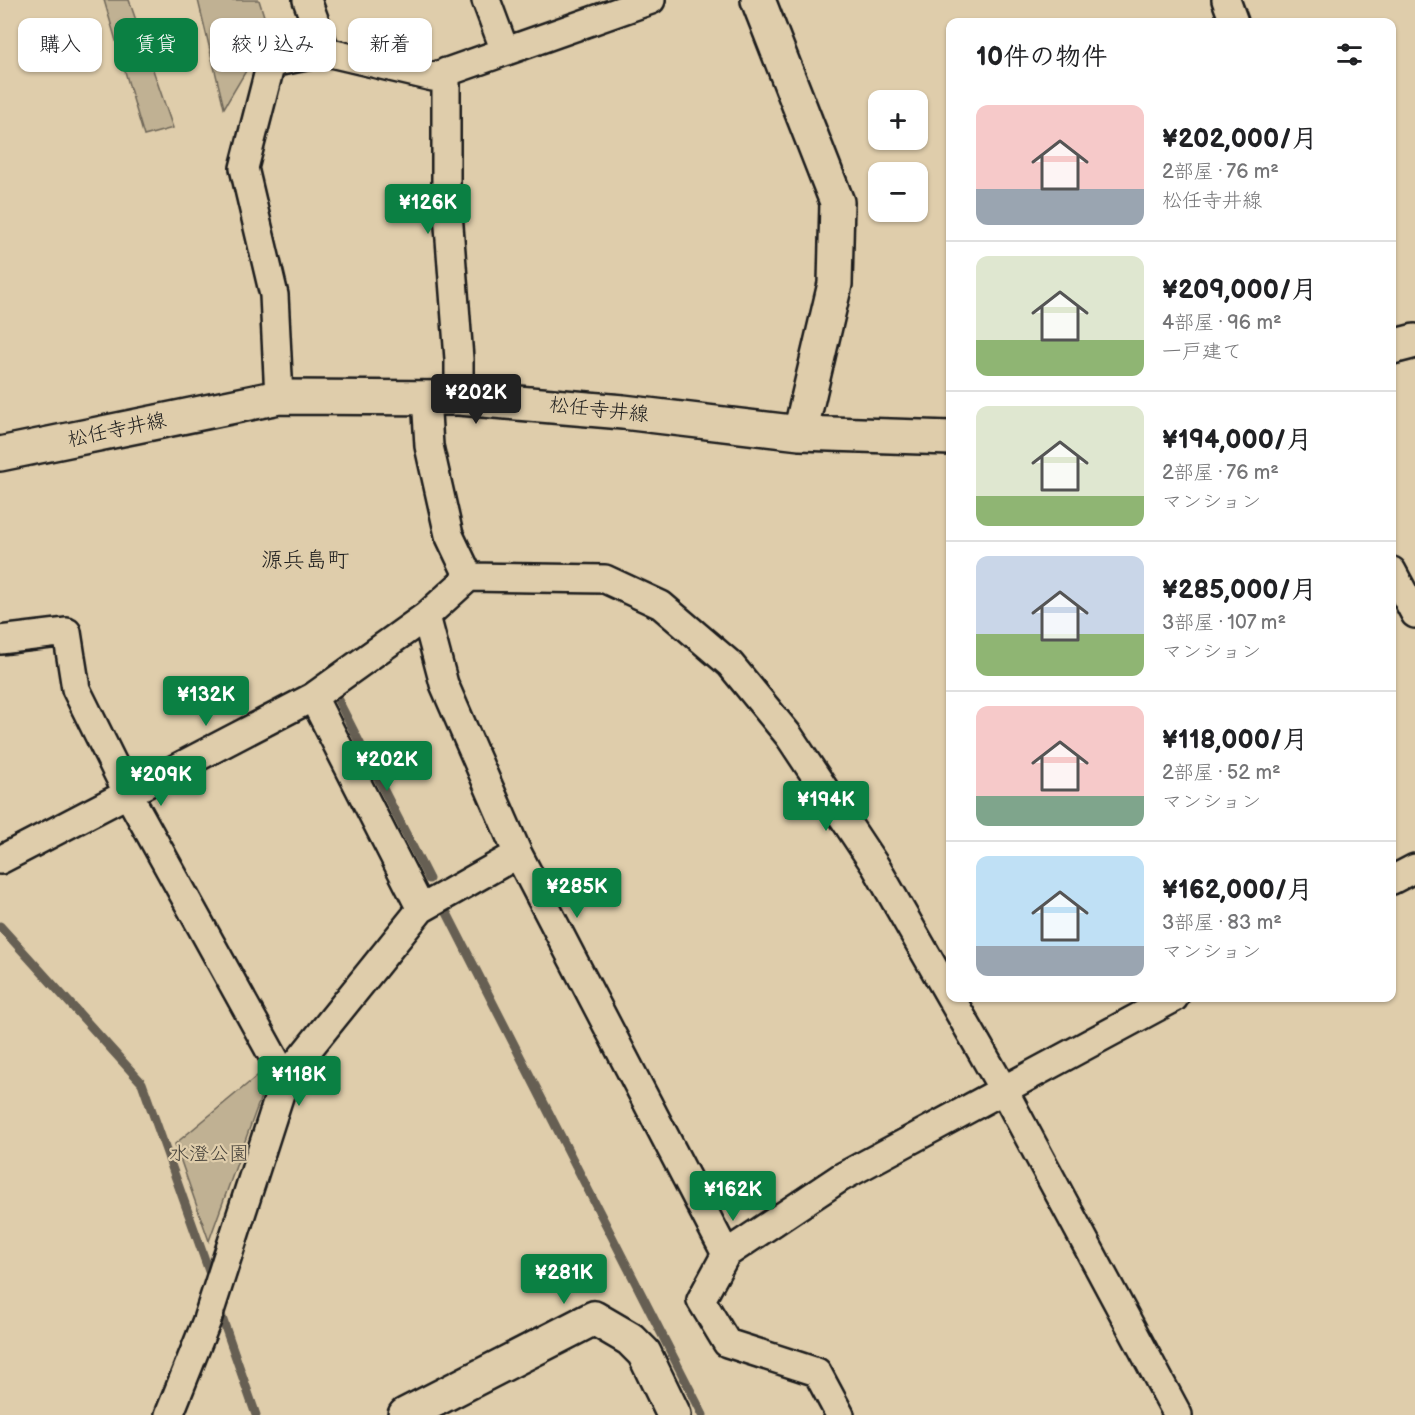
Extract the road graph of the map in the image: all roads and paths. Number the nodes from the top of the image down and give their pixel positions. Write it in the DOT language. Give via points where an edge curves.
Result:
graph roads {
  1 [pos="307,0"];
  2 [pos="486,0"];
  3 [pos="651,0"];
  4 [pos="758,0"];
  5 [pos="1226,0"];
  6 [pos="314,18"];
  7 [pos="1233,18"];
  8 [pos="505,51"];
  9 [pos="336,54"];
  10 [pos="269,72"];
  11 [pos="446,72"];
  12 [pos="1415,341"];
  13 [pos="1396,346"];
  14 [pos="426,396"];
  15 [pos="279,397"];
  16 [pos="459,398"];
  17 [pos="800,433"];
  18 [pos="946,438"];
  19 [pos="0,454"];
  20 [pos="469,577"];
  21 [pos="1396,578"];
  22 [pos="1415,614"];
  23 [pos="426,616"];
  24 [pos="0,640"];
  25 [pos="313,697"];
  26 [pos="127,792"];
  27 [pos="518,854"];
  28 [pos="0,860"];
  29 [pos="1415,868"];
  30 [pos="1396,878"];
  31 [pos="421,909"];
  32 [pos="946,989"];
  33 [pos="953,1002"];
  34 [pos="1166,1002"];
  35 [pos="285,1078"];
  36 [pos="1003,1089"];
  37 [pos="726,1254"];
  38 [pos="169,1415"];
  39 [pos="405,1415"];
  40 [pos="674,1415"];
  41 [pos="840,1415"];
  42 [pos="1178,1415"];
  1 -- 6 [label="street"];
  2 -- 8 [label="street"];
  3 -- 8 [label="street"];
  4 -- 17 [label="main road" via="837,202 835,284"];
  5 -- 7 [label="street"];
  8 -- 11 [label="street"];
  9 -- 11 [label="street" via="433,77"];
  10 -- 15 [label="street" via="244,168 274,295"];
  11 -- 16 [label="street" via="446,186"];
  12 -- 13 [label="main road"];
  14 -- 15 [label="main road, 松任寺井線"];
  14 -- 16 [label="main road, 松任寺井線"];
  14 -- 20 [label="street" via="429,446 449,535"];
  15 -- 19 [label="main road, 松任寺井線"];
  16 -- 17 [label="main road, 松任寺井線"];
  17 -- 18 [label="main road, 松任寺井線"];
  20 -- 23 [label="street"];
  20 -- 32 [label="street" via="605,579 662,605 730,664 789,736 876,867"];
  21 -- 22 [label="street"];
  23 -- 25 [label="street"];
  23 -- 27 [label="street" via="444,684"];
  24 -- 26 [label="street" via="67,632 76,689"];
  25 -- 26 [label="street"];
  25 -- 31 [label="street"];
  26 -- 28 [label="street"];
  26 -- 35 [label="street"];
  27 -- 31 [label="street"];
  27 -- 37 [label="street"];
  29 -- 30 [label="street"];
  31 -- 35 [label="street"];
  33 -- 36 [label="street"];
  34 -- 36 [label="street"];
  35 -- 38 [label="street" via="207,1320"];
  36 -- 37 [label="street" via="840,1178"];
  36 -- 42 [label="street"];
  37 -- 41 [label="street" via="701,1300 727,1343 817,1372"];
  39 -- 40 [label="main road" via="594,1318 630,1339 644,1353"];
}
